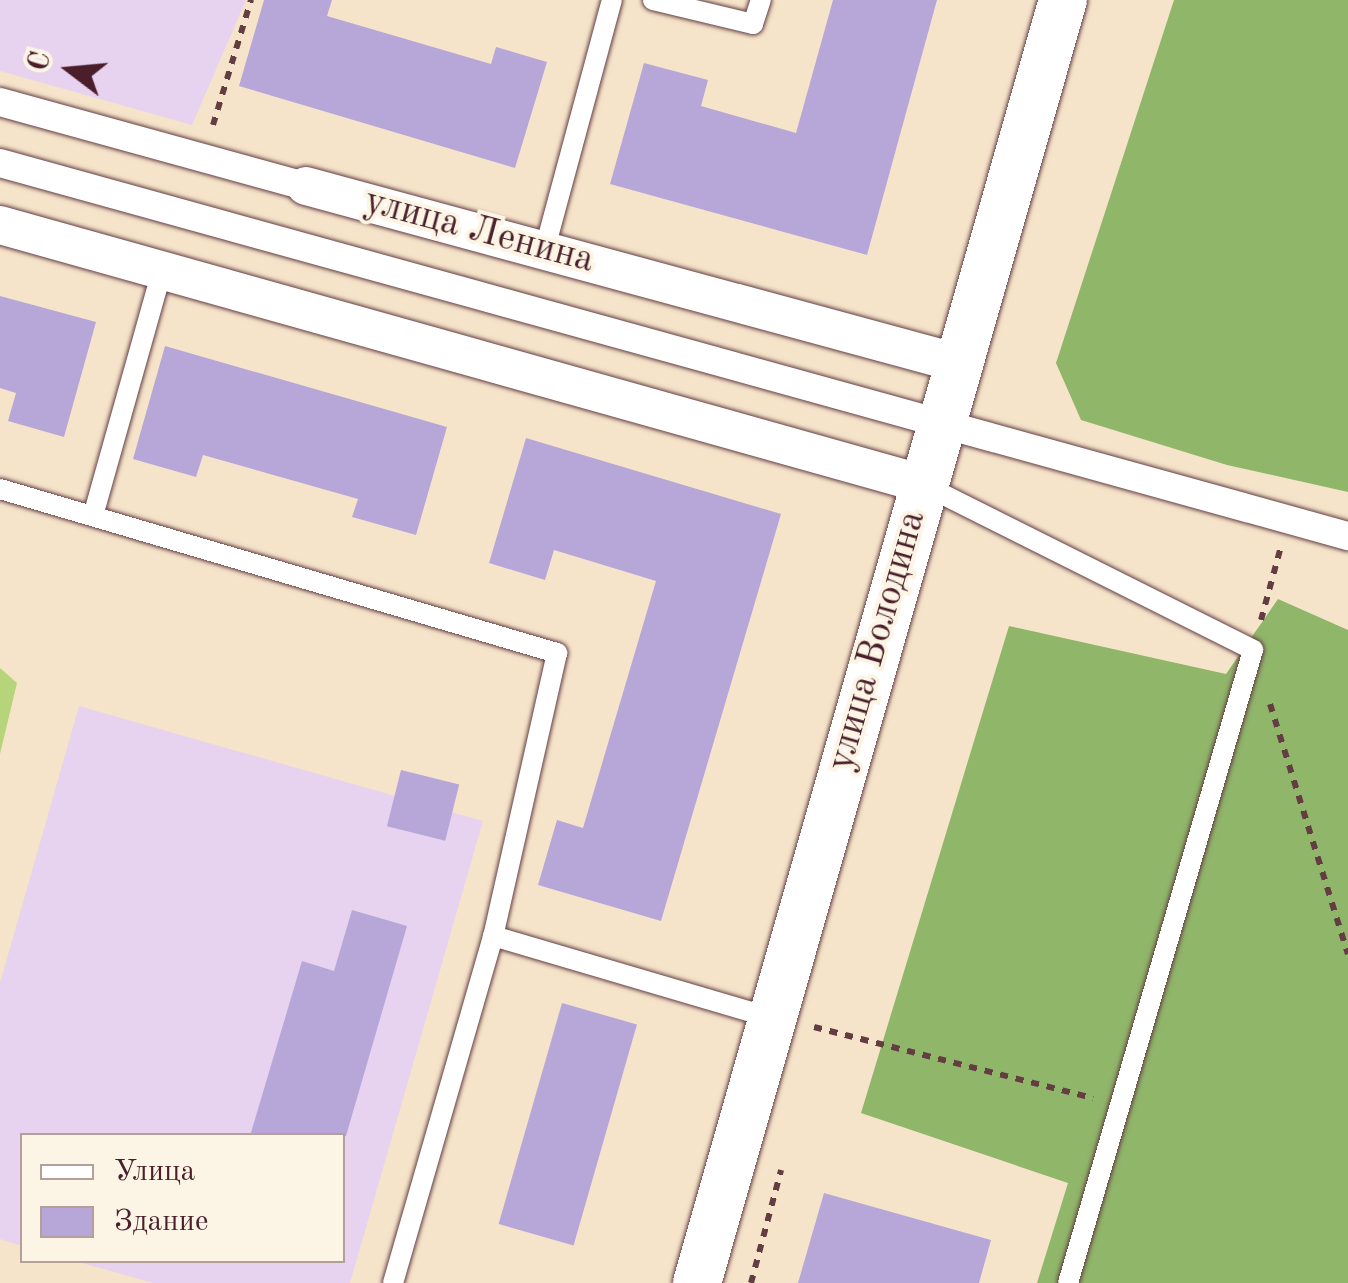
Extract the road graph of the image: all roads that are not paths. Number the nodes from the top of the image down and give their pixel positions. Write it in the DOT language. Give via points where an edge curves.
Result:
graph roads {
  1 [pos="612,0"];
  2 [pos="654,0"];
  3 [pos="760,0"];
  4 [pos="1063,0"];
  5 [pos="0,102"];
  6 [pos="0,163"];
  7 [pos="306,186"];
  8 [pos="0,225"];
  9 [pos="545,248"];
  10 [pos="162,271"];
  11 [pos="958,363"];
  12 [pos="941,424"];
  13 [pos="923,484"];
  14 [pos="0,489"];
  15 [pos="94,516"];
  16 [pos="1348,536"];
  17 [pos="493,936"];
  18 [pos="769,1017"];
  19 [pos="393,1283"];
  20 [pos="697,1283"];
  21 [pos="1068,1283"];
  1 -- 9 [label="lane"];
  2 -- 3 [label="lane" via="753,24"];
  4 -- 11 [label="street, улица Володина"];
  5 -- 7 [label="street, улица Ленина"];
  6 -- 12 [label="street"];
  7 -- 9 [label="street, улица Ленина"];
  8 -- 10 [label="street"];
  9 -- 11 [label="street, улица Ленина"];
  10 -- 13 [label="street"];
  10 -- 15 [label="lane"];
  11 -- 12 [label="street, улица Володина"];
  12 -- 13 [label="street, улица Володина"];
  12 -- 16 [label="street"];
  13 -- 18 [label="street, улица Володина"];
  13 -- 21 [label="lane" via="1253,650"];
  14 -- 15 [label="lane"];
  15 -- 17 [label="lane" via="557,653"];
  17 -- 18 [label="lane"];
  17 -- 19 [label="lane"];
  18 -- 20 [label="street, улица Володина"];
}
